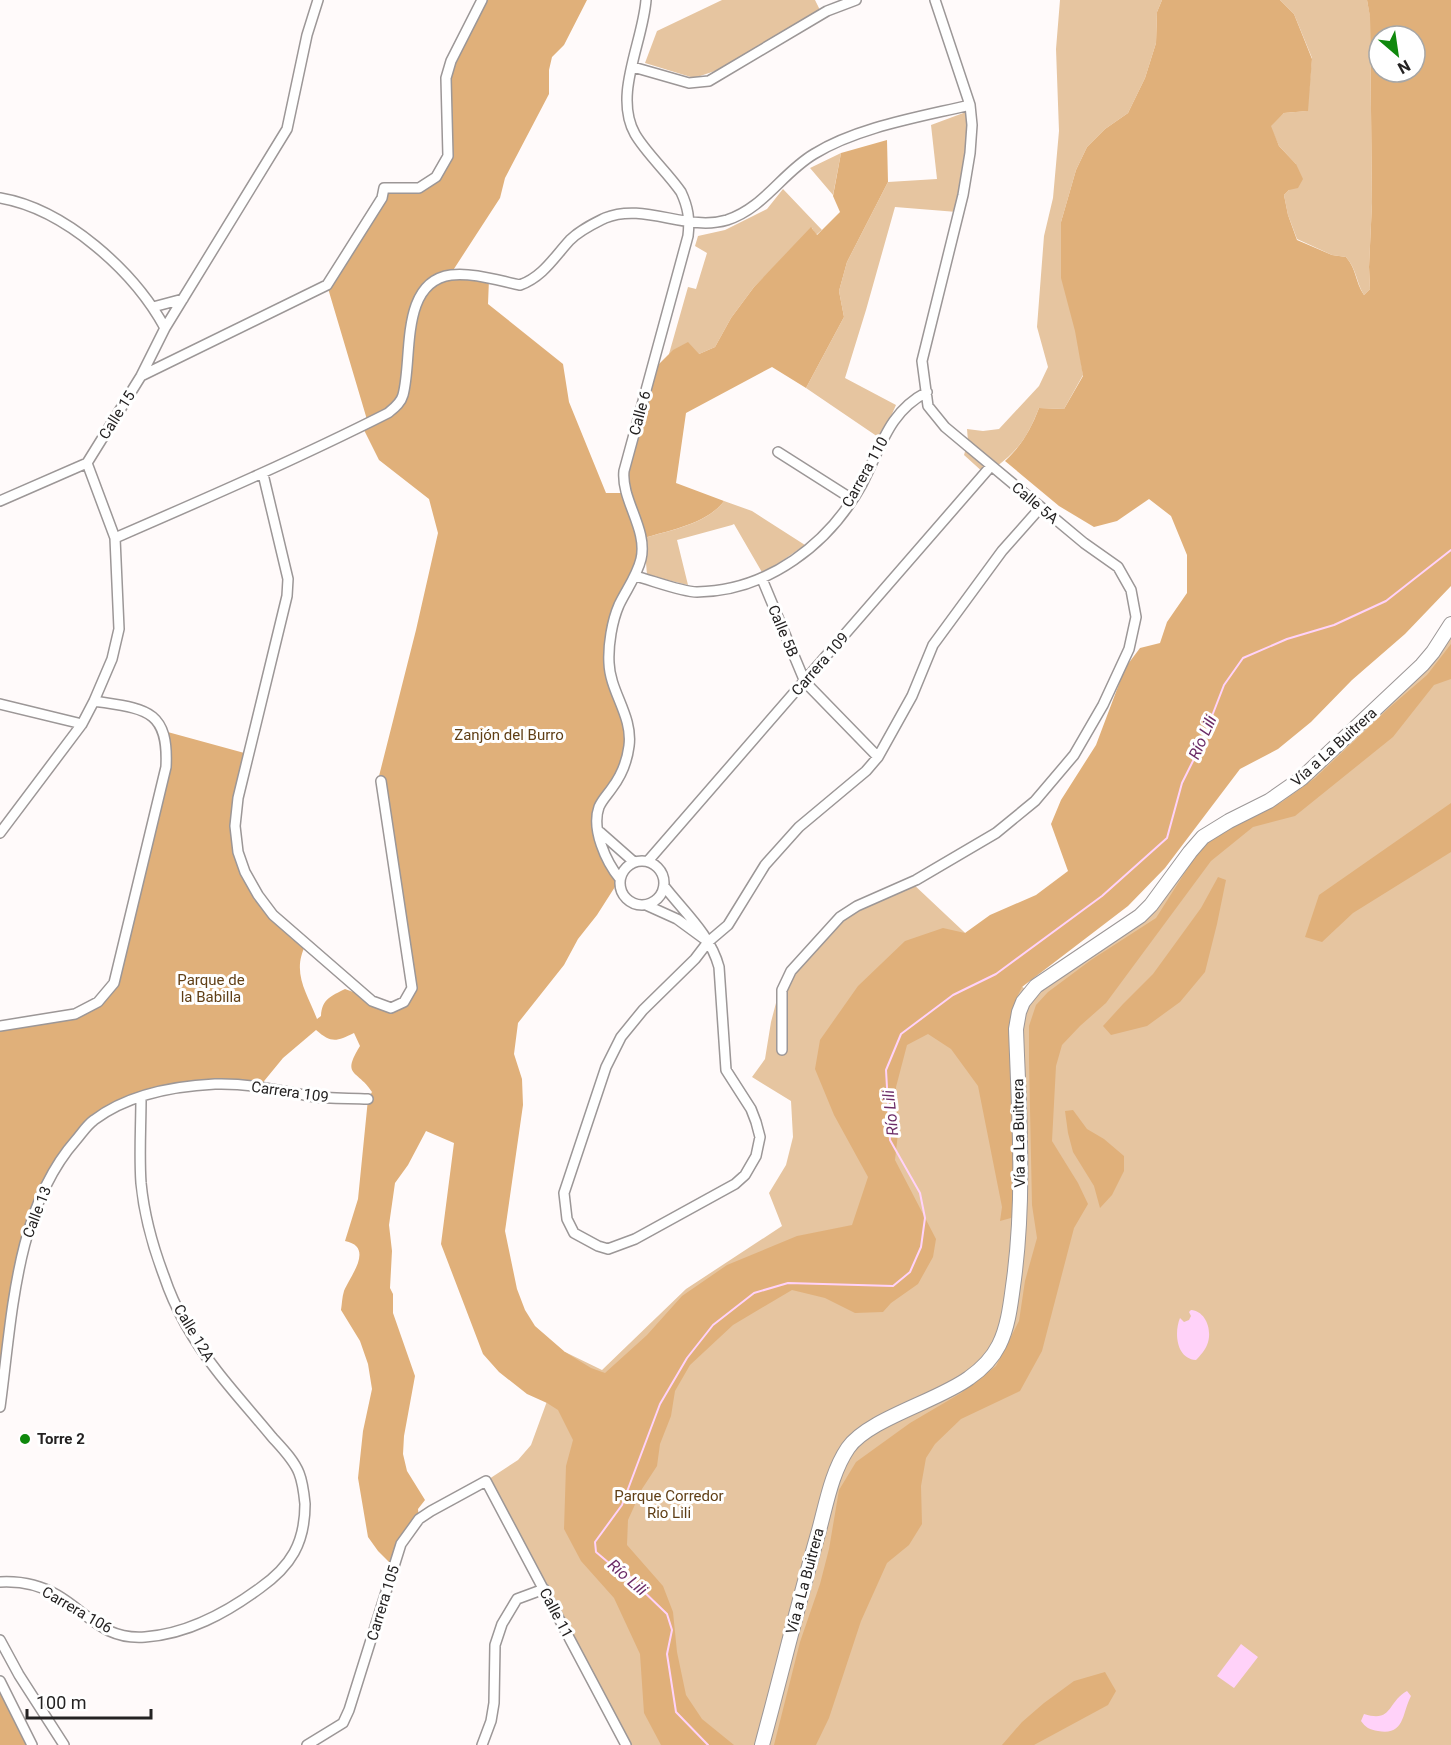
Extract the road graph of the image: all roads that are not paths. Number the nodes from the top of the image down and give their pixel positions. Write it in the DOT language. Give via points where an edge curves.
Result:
graph roads {
  1 [pos="318,0"];
  2 [pos="482,0"];
  3 [pos="646,0"];
  4 [pos="822,0"];
  5 [pos="856,0"];
  6 [pos="935,0"];
  7 [pos="827,10"];
  8 [pos="633,67"];
  9 [pos="970,105"];
  10 [pos="0,198"];
  11 [pos="689,223"];
  12 [pos="183,299"];
  13 [pos="153,307"];
  14 [pos="165,328"];
  15 [pos="141,376"];
  16 [pos="927,392"];
  17 [pos="778,452"];
  18 [pos="87,463"];
  19 [pos="991,466"];
  20 [pos="262,474"];
  21 [pos="852,499"];
  22 [pos="0,501"];
  23 [pos="1041,507"];
  24 [pos="115,538"];
  25 [pos="635,576"];
  26 [pos="762,579"];
  27 [pos="1451,624"];
  28 [pos="805,682"];
  29 [pos="94,701"];
  30 [pos="0,704"];
  31 [pos="82,724"];
  32 [pos="878,758"];
  33 [pos="381,781"];
  34 [pos="599,830"];
  35 [pos="0,833"];
  36 [pos="648,861"];
  37 [pos="634,862"];
  38 [pos="620,879"];
  39 [pos="664,886"];
  40 [pos="646,905"];
  41 [pos="708,942"];
  42 [pos="0,1026"];
  43 [pos="782,1050"];
  44 [pos="141,1097"];
  45 [pos="368,1099"];
  46 [pos="0,1407"];
  47 [pos="486,1481"];
  48 [pos="300,1542"];
  49 [pos="0,1582"];
  50 [pos="544,1589"];
  51 [pos="0,1640"];
  52 [pos="0,1681"];
  53 [pos="32,1745"];
  54 [pos="64,1745"];
  55 [pos="307,1745"];
  56 [pos="482,1745"];
  57 [pos="626,1745"];
  58 [pos="762,1745"];
  1 -- 12 [label="street, Calle 15" via="287,129"];
  2 -- 15 [label="street" via="446,78 448,156 436,177 419,188 384,188 382,198 327,285"];
  3 -- 8 [label="street, Calle 6"];
  4 -- 7 [label="street"];
  5 -- 7 [label="street"];
  6 -- 9 [label="street, Calle 5A"];
  7 -- 8 [label="street" via="709,81 689,83"];
  8 -- 11 [label="street, Calle 6" via="626,99 631,123 681,192"];
  9 -- 11 [label="street" via="831,144 797,166 753,208 725,221"];
  9 -- 16 [label="street, Calle 5A" via="970,153 963,195 922,361"];
  10 -- 13 [label="street" via="33,206 88,238"];
  11 -- 20 [label="street" via="645,215 609,217 572,238 534,279 520,285 461,275 439,279 417,301 403,396 397,406"];
  11 -- 25 [label="street, Calle 6" via="624,471 623,481 640,537 642,558"];
  12 -- 13 [label="street"];
  12 -- 14 [label="street, Calle 15"];
  13 -- 14 [label="street"];
  14 -- 15 [label="street, Calle 15"];
  15 -- 18 [label="street, Calle 15"];
  16 -- 19 [label="street, Calle 5A" via="928,406 945,428"];
  16 -- 21 [label="street, Carrera 110" via="896,416"];
  17 -- 21 [label="street"];
  18 -- 22 [label="street"];
  18 -- 24 [label="street"];
  19 -- 23 [label="street, Calle 5A"];
  19 -- 28 [label="street, Carrera 109"];
  20 -- 24 [label="street"];
  20 -- 33 [label="street" via="288,579 287,596 238,798 238,852 245,872 273,915 372,1001 391,1008 404,1002 412,988"];
  21 -- 26 [label="street, Carrera 110" via="831,528 803,554"];
  23 -- 32 [label="street" via="1002,550 933,645 912,696"];
  23 -- 43 [label="street, Calle 5A" via="1118,567 1131,590 1136,617 1129,649 1103,705 1074,755 1035,801 996,833 916,880 840,917 791,971 782,990"];
  24 -- 29 [label="street" via="119,629 112,659"];
  25 -- 26 [label="street, Carrera 110" via="695,592 735,588"];
  25 -- 34 [label="street, Calle 6" via="618,607 609,664 628,720 629,748 619,778 599,806"];
  26 -- 28 [label="street, Calle 5B"];
  27 -- 58 [label="street, Vía a La Buitrera" via="1422,665 1310,772 1269,801 1203,837 1140,916 1044,980 1023,1002 1016,1029 1020,1212 1011,1301 1001,1342 986,1365 970,1378 858,1437 843,1456 795,1611"];
  28 -- 32 [label="street"];
  28 -- 36 [label="street, Carrera 109"];
  29 -- 31 [label="street"];
  29 -- 42 [label="street" via="140,708 152,715 164,731 167,749 166,767 114,983 98,1002 75,1014"];
  30 -- 31 [label="street"];
  31 -- 35 [label="street"];
  32 -- 41 [label="street" via="799,827 765,866 728,925"];
  34 -- 37 [label="street"];
  34 -- 38 [label="street, Calle 6" via="604,857"];
  36 -- 37 [label="street"];
  36 -- 39 [label="street" via="661,871"];
  37 -- 38 [label="street"];
  38 -- 40 [label="street" via="626,899"];
  39 -- 40 [label="street" via="658,898"];
  39 -- 41 [label="street"];
  40 -- 41 [label="street" via="677,919"];
  41 -- 41 [label="street" via="643,1010 621,1037 606,1067 564,1193 567,1219 574,1233 598,1246 608,1249 635,1239 735,1184 756,1156 760,1137 756,1122 726,1070 718,967"];
  44 -- 45 [label="street, Carrera 109" via="214,1084"];
  44 -- 46 [label="street, Calle 13" via="112,1108 93,1121 64,1153 48,1183 28,1227"];
  44 -- 48 [label="street, Calle 12A" via="142,1185 164,1276 194,1337 216,1370 299,1473 305,1518"];
  47 -- 50 [label="street, Calle 11"];
  47 -- 55 [label="street, Carrera 105" via="425,1515 401,1544 350,1710 343,1723"];
  48 -- 49 [label="street, Carrera 106" via="273,1579 249,1597 207,1621 162,1635 116,1633 45,1589"];
  50 -- 56 [label="street" via="517,1599 502,1624 495,1645 494,1703"];
  50 -- 57 [label="street, Calle 11"];
  51 -- 54 [label="street"];
  52 -- 53 [label="street"];
}
